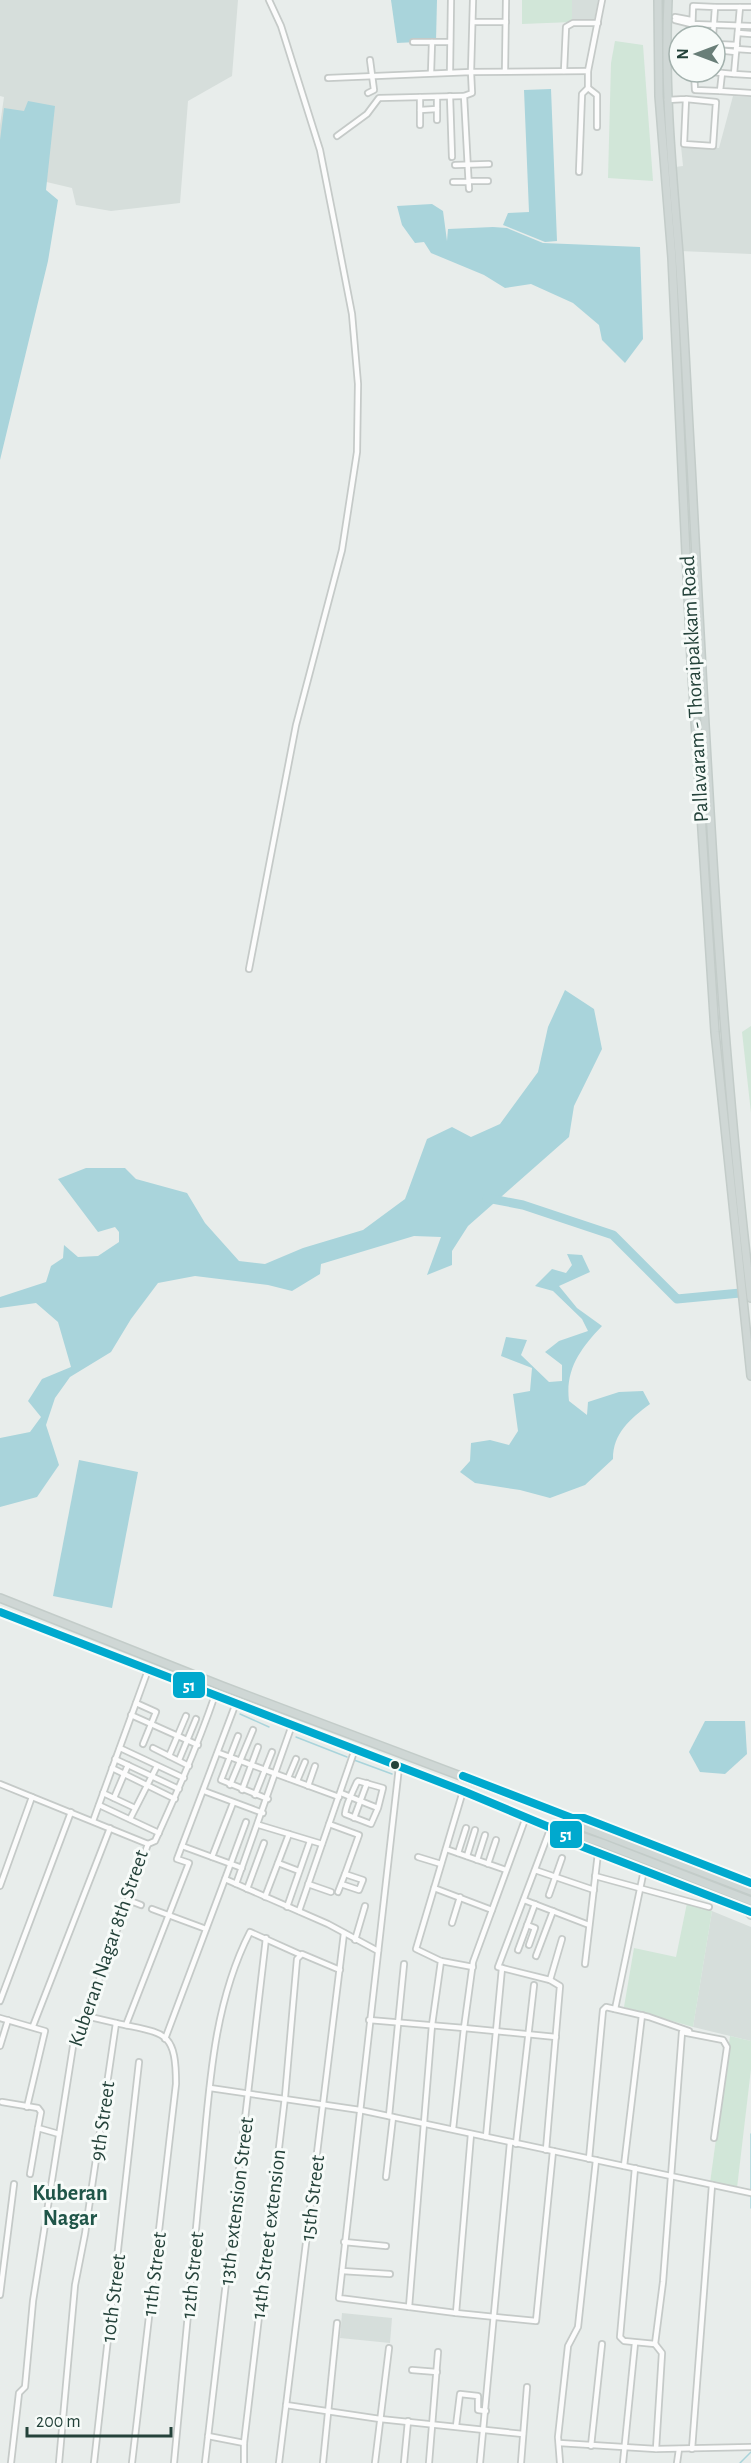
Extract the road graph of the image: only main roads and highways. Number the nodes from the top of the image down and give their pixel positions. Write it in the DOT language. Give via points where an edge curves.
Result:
graph roads {
  1 [pos="658,0"];
  2 [pos="668,0"];
  3 [pos="708,858"];
  4 [pos="720,1036"];
  5 [pos="728,1075"];
  6 [pos="720,1076"];
  7 [pos="738,1249"];
  8 [pos="746,1249"];
  9 [pos="746,1287"];
  10 [pos="751,1298"];
  11 [pos="751,1376"];
  12 [pos="0,1598"];
  13 [pos="0,1612"];
  14 [pos="488,1785"];
  15 [pos="483,1799"];
  16 [pos="751,1891"];
  17 [pos="751,1901"];
  1 -- 3 [label="main road, Pallavaram - Thoraipakkam Road" via="659,96 672,258 691,659"];
  2 -- 3 [label="main road, Pallavaram - Thoraipakkam Road" via="667,100 702,672"];
  3 -- 4 [label="main road, Pallavaram - Thoraipakkam Road"];
  4 -- 5 [label="main road, Pallavaram - Thoraipakkam Road"];
  4 -- 6 [label="main road, Pallavaram - Thoraipakkam Road"];
  5 -- 6 [label="main road"];
  5 -- 8 [label="main road, Pallavaram - Thoraipakkam Road"];
  6 -- 7 [label="main road, Pallavaram - Thoraipakkam Road"];
  7 -- 8 [label="main road"];
  7 -- 9 [label="main road, Pallavaram - Thoraipakkam Road"];
  8 -- 9 [label="main road, Pallavaram - Thoraipakkam Road"];
  9 -- 10 [label="main road, Pallavaram - Thoraipakkam Road"];
  9 -- 11 [label="main road, Pallavaram - Thoraipakkam Road" via="743,1300"];
  12 -- 14 [label="main road"];
  13 -- 15 [label="main road"];
  14 -- 15 [label="main road"];
  14 -- 16 [label="main road" via="572,1818 581,1826"];
  15 -- 17 [label="main road" via="568,1835 578,1835"];
}
